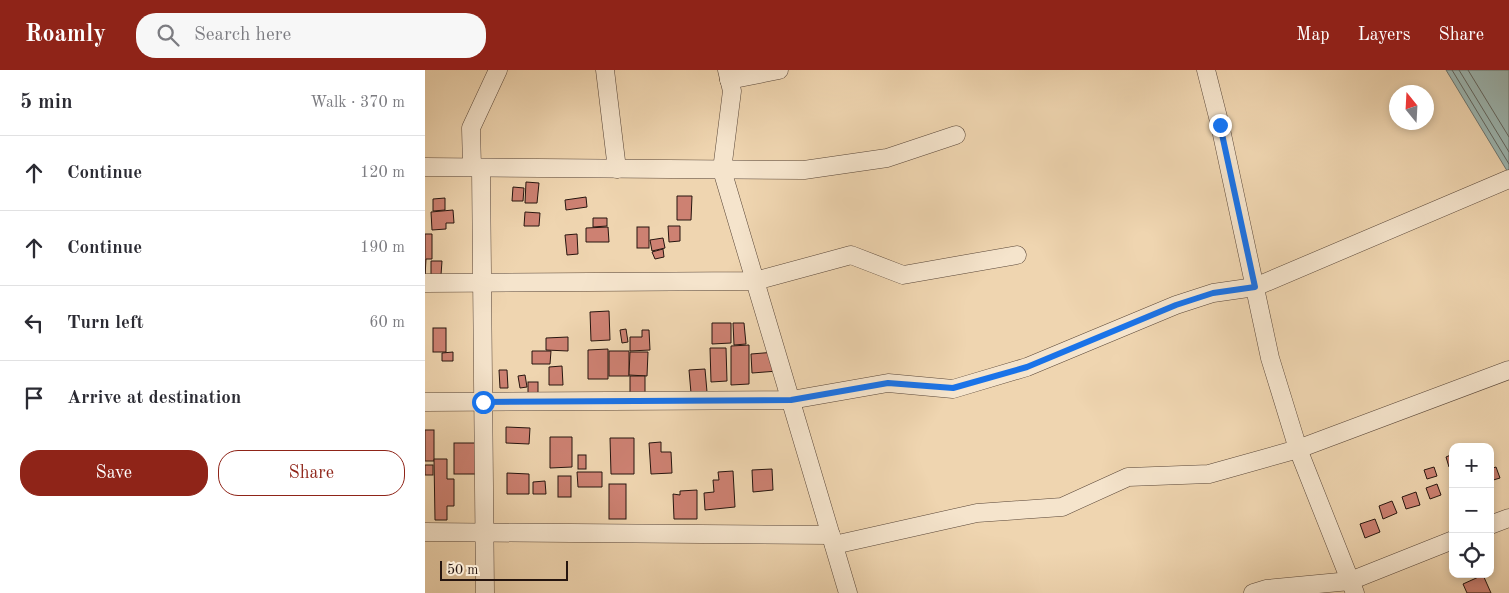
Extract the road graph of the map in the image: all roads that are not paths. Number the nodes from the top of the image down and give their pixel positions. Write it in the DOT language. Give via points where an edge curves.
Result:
graph roads {
  1 [pos="498,70"];
  2 [pos="605,70"];
  3 [pos="779,70"];
  4 [pos="1206,70"];
  5 [pos="728,75"];
  6 [pos="955,135"];
  7 [pos="425,167"];
  8 [pos="476,168"];
  9 [pos="617,169"];
  10 [pos="722,170"];
  11 [pos="1509,179"];
  12 [pos="1017,255"];
  13 [pos="755,281"];
  14 [pos="425,282"];
  15 [pos="482,282"];
  16 [pos="1255,287"];
  17 [pos="1509,370"];
  18 [pos="791,400"];
  19 [pos="425,402"];
  20 [pos="483,402"];
  21 [pos="1298,449"];
  22 [pos="1509,518"];
  23 [pos="1494,524"];
  24 [pos="425,532"];
  25 [pos="484,533"];
  26 [pos="833,540"];
  27 [pos="1449,542"];
  28 [pos="1352,587"];
  29 [pos="485,593"];
  30 [pos="848,593"];
  31 [pos="1253,593"];
  1 -- 8 [label="street" via="471,128"];
  2 -- 9 [label="street"];
  3 -- 5 [label="street"];
  4 -- 16 [label="street"];
  5 -- 10 [label="street" via="732,91"];
  6 -- 10 [label="street" via="887,158 804,170"];
  7 -- 8 [label="street"];
  8 -- 9 [label="street"];
  8 -- 15 [label="street"];
  9 -- 10 [label="street"];
  10 -- 13 [label="street"];
  11 -- 16 [label="street"];
  12 -- 13 [label="street" via="903,276 851,256"];
  13 -- 15 [label="street"];
  13 -- 18 [label="street"];
  14 -- 15 [label="street"];
  15 -- 20 [label="street"];
  16 -- 18 [label="street" via="1213,293 1176,305 1027,367 953,388 888,383"];
  16 -- 21 [label="street" via="1270,358"];
  17 -- 21 [label="street"];
  18 -- 20 [label="street"];
  18 -- 26 [label="street"];
  19 -- 20 [label="street"];
  20 -- 25 [label="street"];
  21 -- 26 [label="street" via="1209,474 1128,477 1063,507 977,513"];
  21 -- 28 [label="street"];
  22 -- 23 [label="street"];
  24 -- 25 [label="street"];
  25 -- 26 [label="street"];
  25 -- 29 [label="street"];
  26 -- 30 [label="street"];
  27 -- 28 [label="street"];
  28 -- 31 [label="street" via="1266,589"];
}
